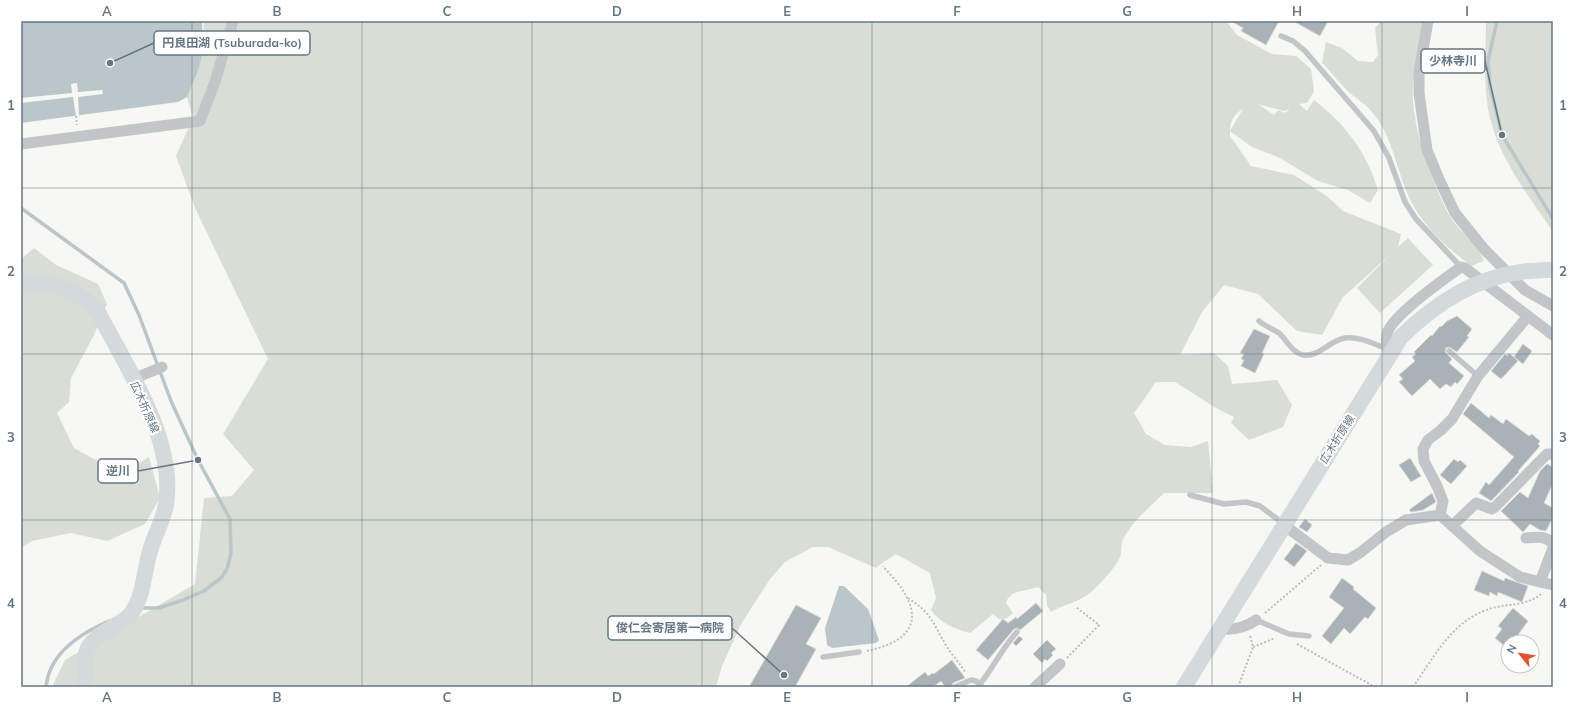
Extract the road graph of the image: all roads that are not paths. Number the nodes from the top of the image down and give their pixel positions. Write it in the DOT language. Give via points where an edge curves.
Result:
graph roads {
  1 [pos="233,21"];
  2 [pos="1428,21"];
  3 [pos="1281,36"];
  4 [pos="21,144"];
  5 [pos="1463,267"];
  6 [pos="1553,270"];
  7 [pos="1509,273"];
  8 [pos="21,285"];
  9 [pos="1553,306"];
  10 [pos="1528,316"];
  11 [pos="1259,322"];
  12 [pos="1553,335"];
  13 [pos="1389,351"];
  14 [pos="1449,351"];
  15 [pos="162,367"];
  16 [pos="1478,376"];
  17 [pos="133,379"];
  18 [pos="1553,454"];
  19 [pos="1190,494"];
  20 [pos="1440,515"];
  21 [pos="1284,525"];
  22 [pos="1452,526"];
  23 [pos="1526,538"];
  24 [pos="1553,545"];
  25 [pos="1553,548"];
  26 [pos="1540,582"];
  27 [pos="1553,585"];
  28 [pos="1252,623"];
  29 [pos="1220,629"];
  30 [pos="1017,632"];
  31 [pos="1309,636"];
  32 [pos="859,652"];
  33 [pos="823,657"];
  34 [pos="1060,664"];
  35 [pos="981,685"];
  36 [pos="86,687"];
  37 [pos="955,687"];
  38 [pos="1035,687"];
  39 [pos="1184,687"];
  1 -- 4 [label="street" via="215,82 200,121"];
  2 -- 7 [label="street" via="1419,93 1427,150 1455,213 1484,249"];
  3 -- 5 [label="lane" via="1293,41 1305,51 1374,131 1389,158 1405,202 1416,219"];
  5 -- 10 [label="street"];
  5 -- 13 [label="street" via="1426,292 1395,322 1388,330 1386,340"];
  6 -- 7 [label="main road, 広木折原線"];
  7 -- 9 [label="street" via="1524,290"];
  7 -- 13 [label="main road, 広木折原線" via="1475,284 1445,300 1413,325"];
  8 -- 17 [label="main road, 広木折原線" via="35,283 56,286 73,291 91,304 99,314"];
  10 -- 12 [label="street"];
  10 -- 16 [label="street"];
  11 -- 13 [label="lane" via="1280,334 1302,355 1314,354 1345,338 1359,339"];
  13 -- 21 [label="main road, 広木折原線"];
  14 -- 16 [label="lane"];
  15 -- 17 [label="street"];
  16 -- 20 [label="street" via="1452,419 1428,440 1423,449 1424,461 1443,501"];
  17 -- 36 [label="main road, 広木折原線" via="157,428 168,489 165,507 149,552 141,591 132,612 98,636 87,648"];
  18 -- 22 [label="street" via="1547,454 1495,507 1492,509 1476,503"];
  19 -- 21 [label="lane" via="1224,504 1246,502 1260,506"];
  20 -- 21 [label="street" via="1406,520 1348,560 1328,558"];
  20 -- 22 [label="street"];
  21 -- 29 [label="main road, 広木折原線"];
  22 -- 26 [label="street" via="1480,551 1520,577"];
  23 -- 24 [label="street" via="1540,537 1550,540"];
  25 -- 26 [label="street"];
  26 -- 27 [label="street"];
  28 -- 29 [label="street" via="1230,630"];
  28 -- 31 [label="lane" via="1289,634"];
  29 -- 39 [label="main road, 広木折原線"];
  30 -- 35 [label="lane" via="1004,646"];
  32 -- 33 [label="lane"];
  34 -- 38 [label="street"];
  35 -- 37 [label="lane" via="971,680"];
}
